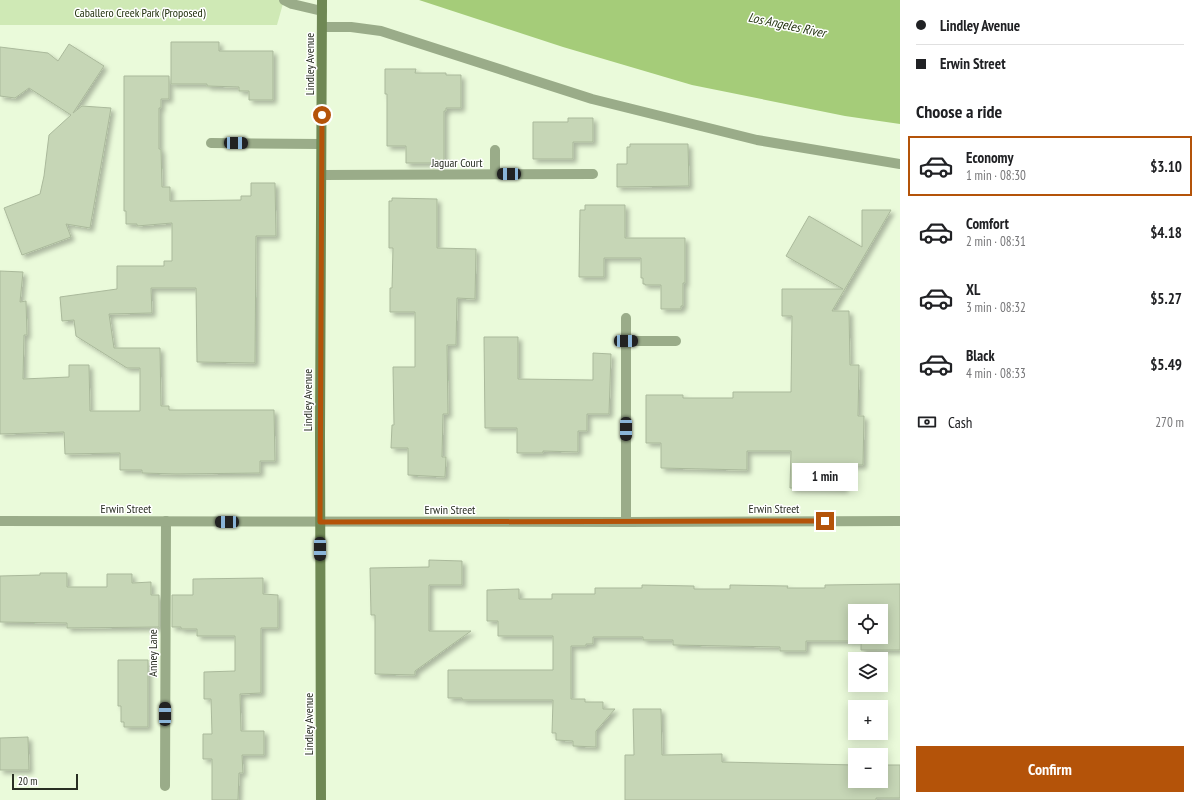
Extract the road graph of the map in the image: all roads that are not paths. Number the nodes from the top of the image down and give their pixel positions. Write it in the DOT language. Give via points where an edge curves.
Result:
graph roads {
  1 [pos="284,0"];
  2 [pos="322,5"];
  3 [pos="322,27"];
  4 [pos="211,143"];
  5 [pos="321,144"];
  6 [pos="495,150"];
  7 [pos="900,164"];
  8 [pos="495,174"];
  9 [pos="593,174"];
  10 [pos="322,175"];
  11 [pos="626,318"];
  12 [pos="626,341"];
  13 [pos="676,341"];
  14 [pos="0,521"];
  15 [pos="166,521"];
  16 [pos="900,521"];
  17 [pos="320,522"];
  18 [pos="626,522"];
  19 [pos="165,786"];
  20 [pos="321,800"];
  1 -- 2 [label="street" via="292,4"];
  2 -- 3 [label="main road, Lindley Avenue"];
  3 -- 5 [label="main road, Lindley Avenue"];
  3 -- 7 [label="street" via="381,31 592,99 757,140"];
  4 -- 5 [label="street"];
  5 -- 10 [label="main road, Lindley Avenue"];
  6 -- 8 [label="street"];
  8 -- 9 [label="street, Jaguar Court"];
  8 -- 10 [label="street, Jaguar Court"];
  10 -- 17 [label="main road, Lindley Avenue"];
  11 -- 12 [label="street"];
  12 -- 13 [label="street"];
  12 -- 18 [label="street"];
  14 -- 15 [label="street, Erwin Street"];
  15 -- 17 [label="street, Erwin Street"];
  15 -- 19 [label="street, Anney Lane"];
  16 -- 18 [label="street, Erwin Street"];
  17 -- 18 [label="street, Erwin Street"];
  17 -- 20 [label="main road, Lindley Avenue"];
}
